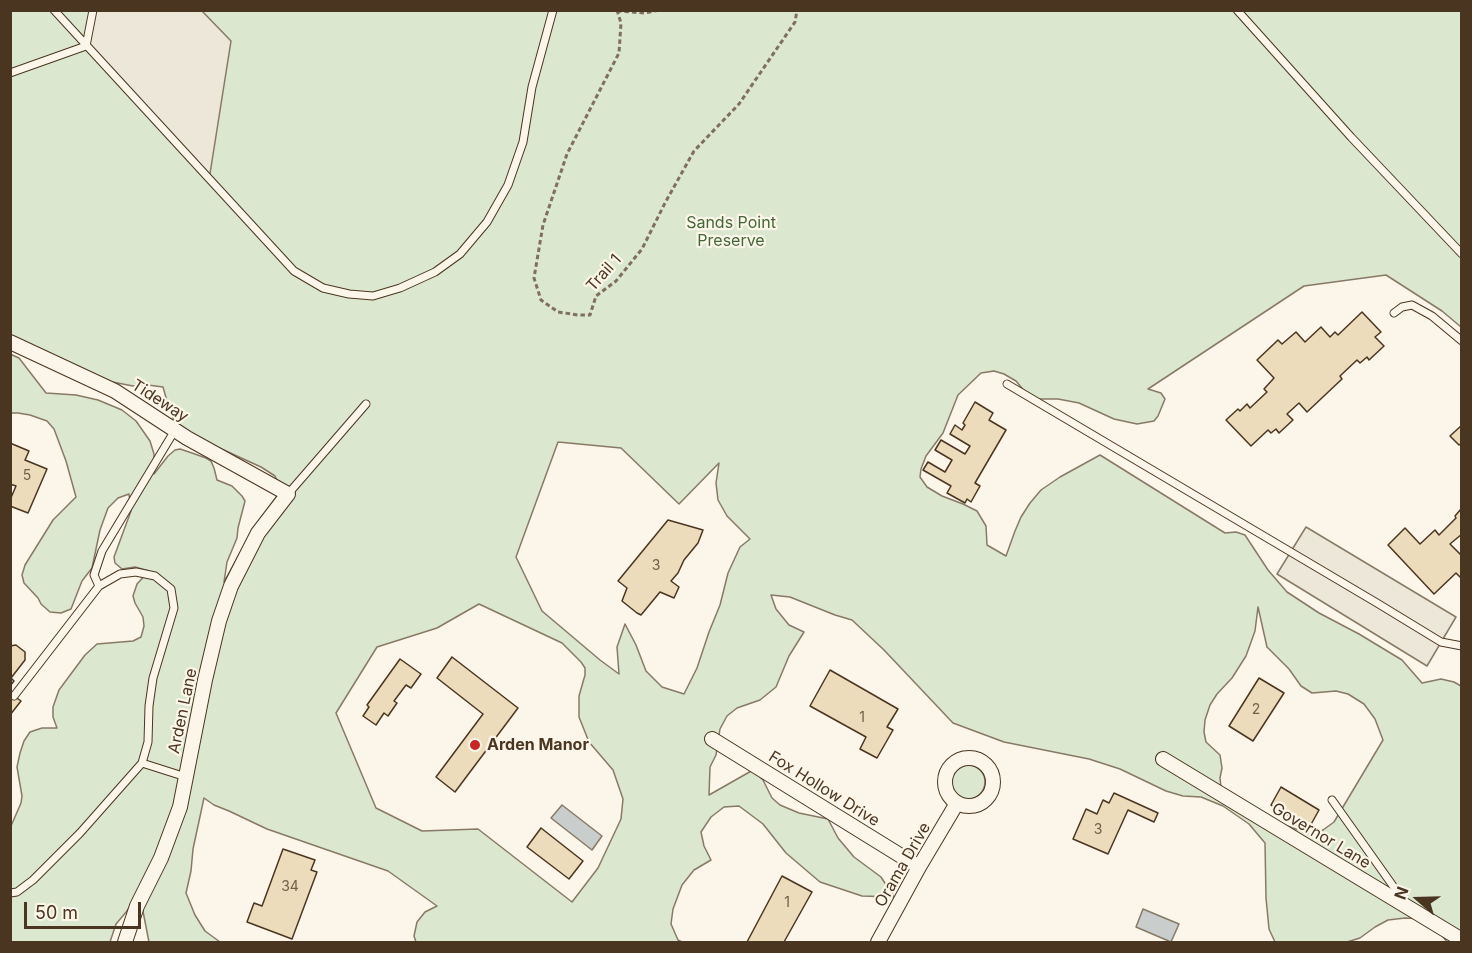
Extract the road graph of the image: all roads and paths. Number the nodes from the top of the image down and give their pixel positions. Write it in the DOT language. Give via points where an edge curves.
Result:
graph roads {
  1 [pos="54,10"];
  2 [pos="93,10"];
  3 [pos="553,10"];
  4 [pos="660,10"];
  5 [pos="797,10"];
  6 [pos="1237,10"];
  7 [pos="617,11"];
  8 [pos="86,46"];
  9 [pos="10,73"];
  10 [pos="1461,254"];
  11 [pos="1394,313"];
  12 [pos="1461,341"];
  13 [pos="10,342"];
  14 [pos="1007,384"];
  15 [pos="366,404"];
  16 [pos="175,430"];
  17 [pos="288,494"];
  18 [pos="99,586"];
  19 [pos="1461,646"];
  20 [pos="15,696"];
  21 [pos="712,739"];
  22 [pos="1163,759"];
  23 [pos="142,763"];
  24 [pos="186,777"];
  25 [pos="1332,800"];
  26 [pos="957,803"];
  27 [pos="919,867"];
  28 [pos="10,894"];
  29 [pos="1410,909"];
  30 [pos="1461,940"];
  31 [pos="125,942"];
  32 [pos="878,942"];
  1 -- 8 [label="lane"];
  2 -- 8 [label="lane"];
  3 -- 8 [label="lane" via="532,87 523,142 508,185 487,222 460,254 435,272 373,296 323,288 294,271"];
  4 -- 7 [label="path, Trail 1"];
  5 -- 7 [label="path, Trail 1" via="795,22 739,104 694,151 642,249 616,281 596,296 590,315 558,312 542,300 534,278 543,225 567,154 619,52 621,24"];
  6 -- 10 [label="lane"];
  8 -- 9 [label="lane"];
  11 -- 12 [label="lane" via="1412,305"];
  13 -- 16 [label="street, Tideway" via="115,392"];
  14 -- 19 [label="lane" via="1441,642"];
  15 -- 17 [label="lane"];
  16 -- 17 [label="street, Tideway"];
  16 -- 18 [label="lane" via="102,551 94,575"];
  17 -- 24 [label="street, Arden Lane" via="258,533 231,586 214,641"];
  18 -- 20 [label="lane"];
  18 -- 23 [label="lane" via="120,574 136,572 155,576 171,589 174,609 153,678 148,742"];
  21 -- 27 [label="street, Fox Hollow Drive"];
  22 -- 29 [label="street, Governor Lane"];
  23 -- 24 [label="lane"];
  23 -- 28 [label="lane" via="41,872"];
  24 -- 31 [label="street, Arden Lane" via="180,807"];
  25 -- 29 [label="lane"];
  26 -- 27 [label="street, Orama Drive"];
  27 -- 32 [label="street, Orama Drive"];
  29 -- 30 [label="street, Governor Lane"];
}
